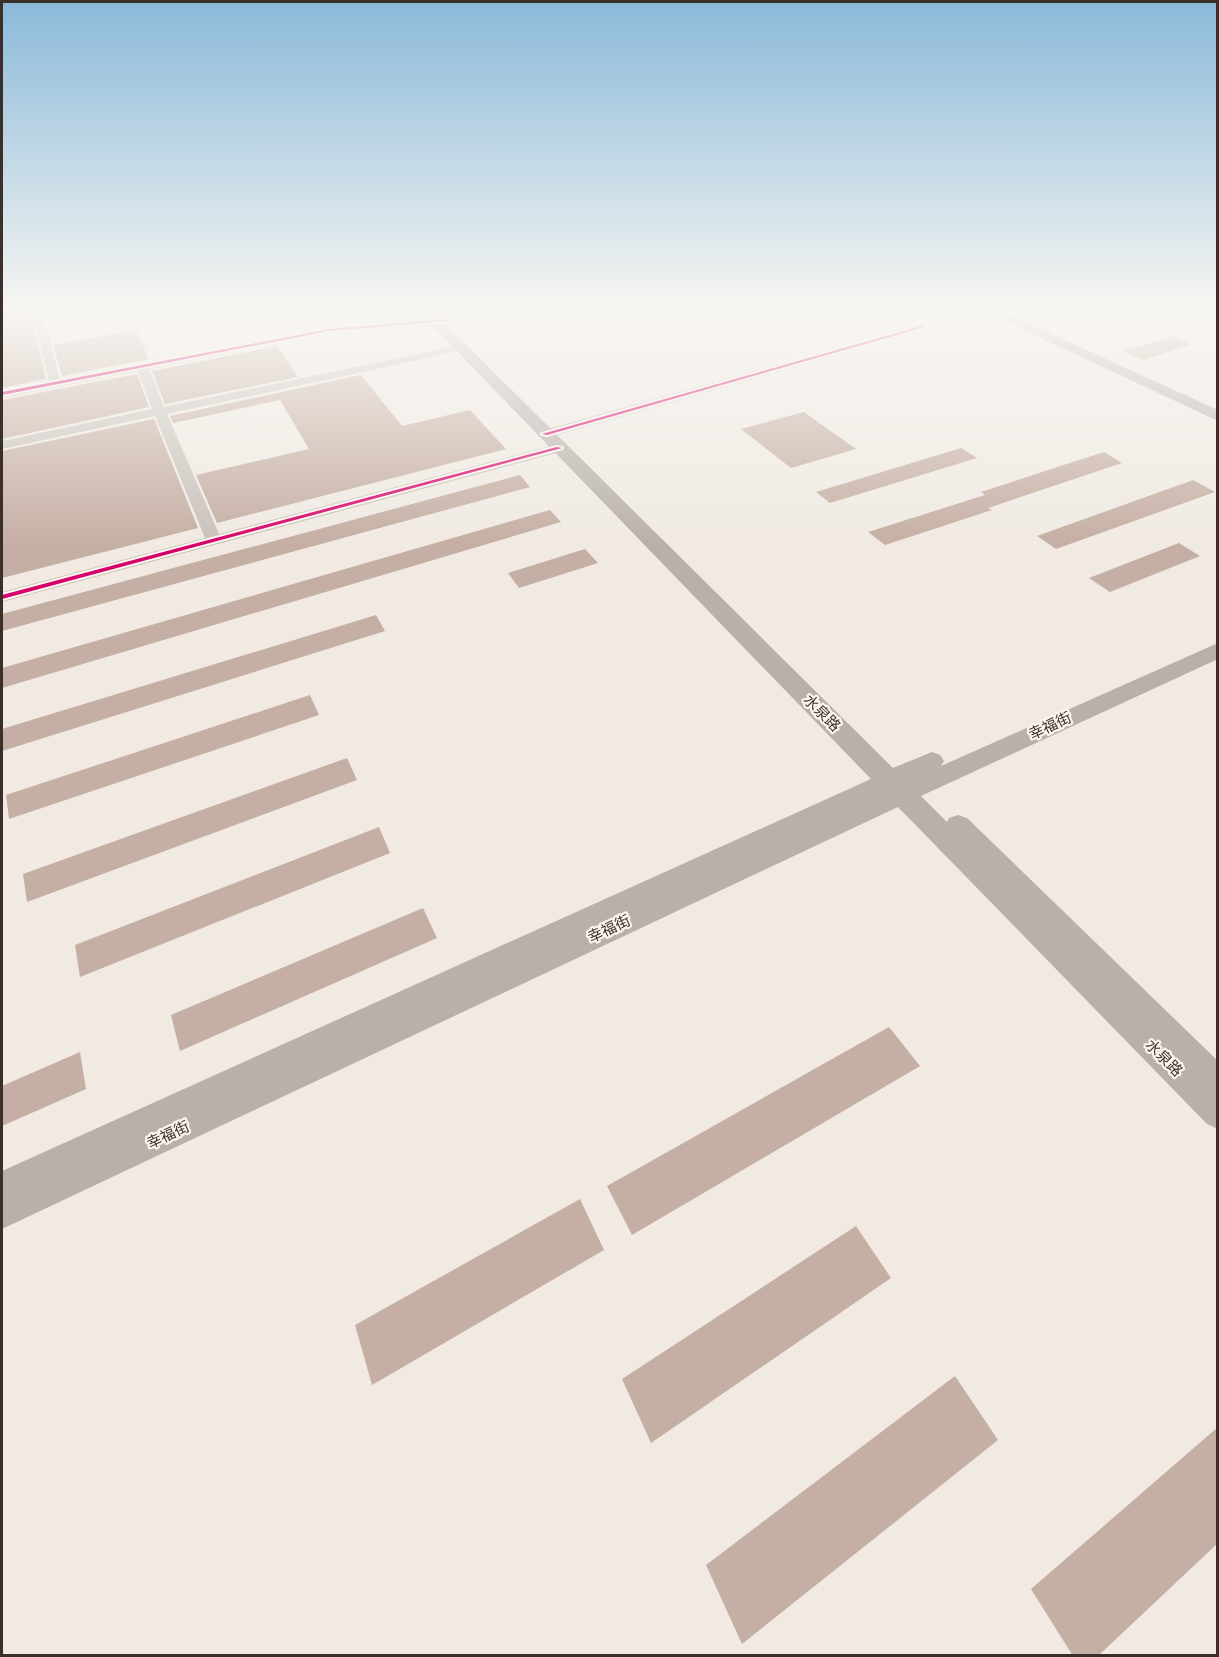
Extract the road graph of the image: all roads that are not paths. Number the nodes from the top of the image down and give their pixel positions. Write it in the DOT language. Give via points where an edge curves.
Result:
graph roads {
  1 [pos="20,390"];
  2 [pos="151,390"];
  3 [pos="258,390"];
  4 [pos="505,390"];
  5 [pos="508,390"];
  6 [pos="711,390"];
  7 [pos="1162,390"];
  8 [pos="2,394"];
  9 [pos="159,411"];
  10 [pos="1218,416"];
  11 [pos="554,437"];
  12 [pos="2,445"];
  13 [pos="214,540"];
  14 [pos="2,597"];
  15 [pos="1218,634"];
  16 [pos="1218,650"];
  17 [pos="903,783"];
  18 [pos="1218,1083"];
  19 [pos="1218,1113"];
  20 [pos="2,1188"];
  21 [pos="2,1212"];
  1 -- 8 [label="street"];
  2 -- 9 [label="street"];
  3 -- 9 [label="street"];
  4 -- 11 [label="main road, 水泉路"];
  5 -- 11 [label="main road, 水泉路"];
  6 -- 11 [label="street"];
  7 -- 10 [label="main road"];
  9 -- 12 [label="street"];
  9 -- 13 [label="street"];
  11 -- 13 [label="street"];
  11 -- 17 [label="main road, 水泉路"];
  13 -- 14 [label="street"];
  15 -- 17 [label="main road, 幸福街"];
  16 -- 17 [label="main road, 幸福街"];
  17 -- 18 [label="main road, 水泉路"];
  17 -- 19 [label="main road, 水泉路"];
  17 -- 20 [label="main road, 幸福街"];
  17 -- 21 [label="main road, 幸福街"];
}
